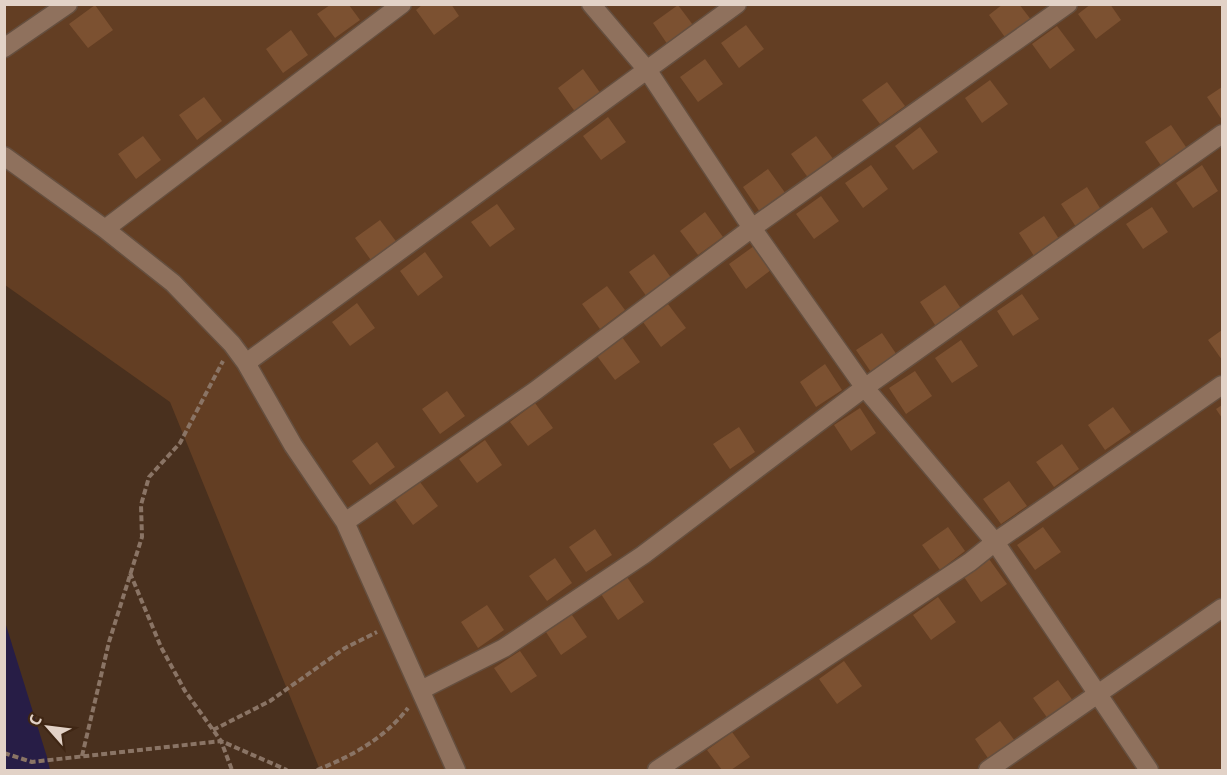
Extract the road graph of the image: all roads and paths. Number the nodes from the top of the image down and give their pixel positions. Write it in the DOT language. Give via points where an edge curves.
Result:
graph roads {
  1 [pos="68,4"];
  2 [pos="402,4"];
  3 [pos="591,4"];
  4 [pos="737,4"];
  5 [pos="1068,4"];
  6 [pos="4,48"];
  7 [pos="648,71"];
  8 [pos="1222,134"];
  9 [pos="4,156"];
  10 [pos="752,228"];
  11 [pos="105,229"];
  12 [pos="232,344"];
  13 [pos="246,363"];
  14 [pos="1222,385"];
  15 [pos="865,388"];
  16 [pos="345,522"];
  17 [pos="995,542"];
  18 [pos="130,572"];
  19 [pos="1222,608"];
  20 [pos="391,625"];
  21 [pos="422,690"];
  22 [pos="1097,694"];
  23 [pos="213,730"];
  24 [pos="221,741"];
  25 [pos="4,753"];
  26 [pos="82,756"];
  27 [pos="231,771"];
  28 [pos="287,771"];
  29 [pos="317,771"];
  30 [pos="456,771"];
  31 [pos="657,771"];
  32 [pos="988,771"];
  33 [pos="1149,771"];
  1 -- 6 [label="street"];
  2 -- 11 [label="street"];
  3 -- 7 [label="street"];
  4 -- 7 [label="street"];
  5 -- 10 [label="street"];
  7 -- 10 [label="street"];
  7 -- 13 [label="street"];
  8 -- 15 [label="street"];
  9 -- 11 [label="street"];
  10 -- 15 [label="street"];
  10 -- 16 [label="street" via="536,391"];
  11 -- 12 [label="street" via="173,283"];
  12 -- 13 [label="street"];
  12 -- 18 [label="path" via="180,443 149,477 141,505 142,537"];
  13 -- 16 [label="street" via="293,445"];
  14 -- 17 [label="street"];
  15 -- 17 [label="street"];
  15 -- 21 [label="street" via="643,555 504,648"];
  16 -- 20 [label="street"];
  17 -- 22 [label="street"];
  17 -- 31 [label="street"];
  18 -- 23 [label="path" via="166,656 185,692"];
  18 -- 26 [label="path"];
  19 -- 22 [label="street"];
  20 -- 21 [label="street"];
  20 -- 23 [label="path" via="345,648 270,701"];
  21 -- 29 [label="path" via="395,725 352,756"];
  21 -- 30 [label="street"];
  22 -- 32 [label="street"];
  22 -- 33 [label="street"];
  23 -- 24 [label="path"];
  24 -- 26 [label="path"];
  24 -- 27 [label="path"];
  24 -- 28 [label="path"];
  25 -- 26 [label="path" via="32,762"];
}
